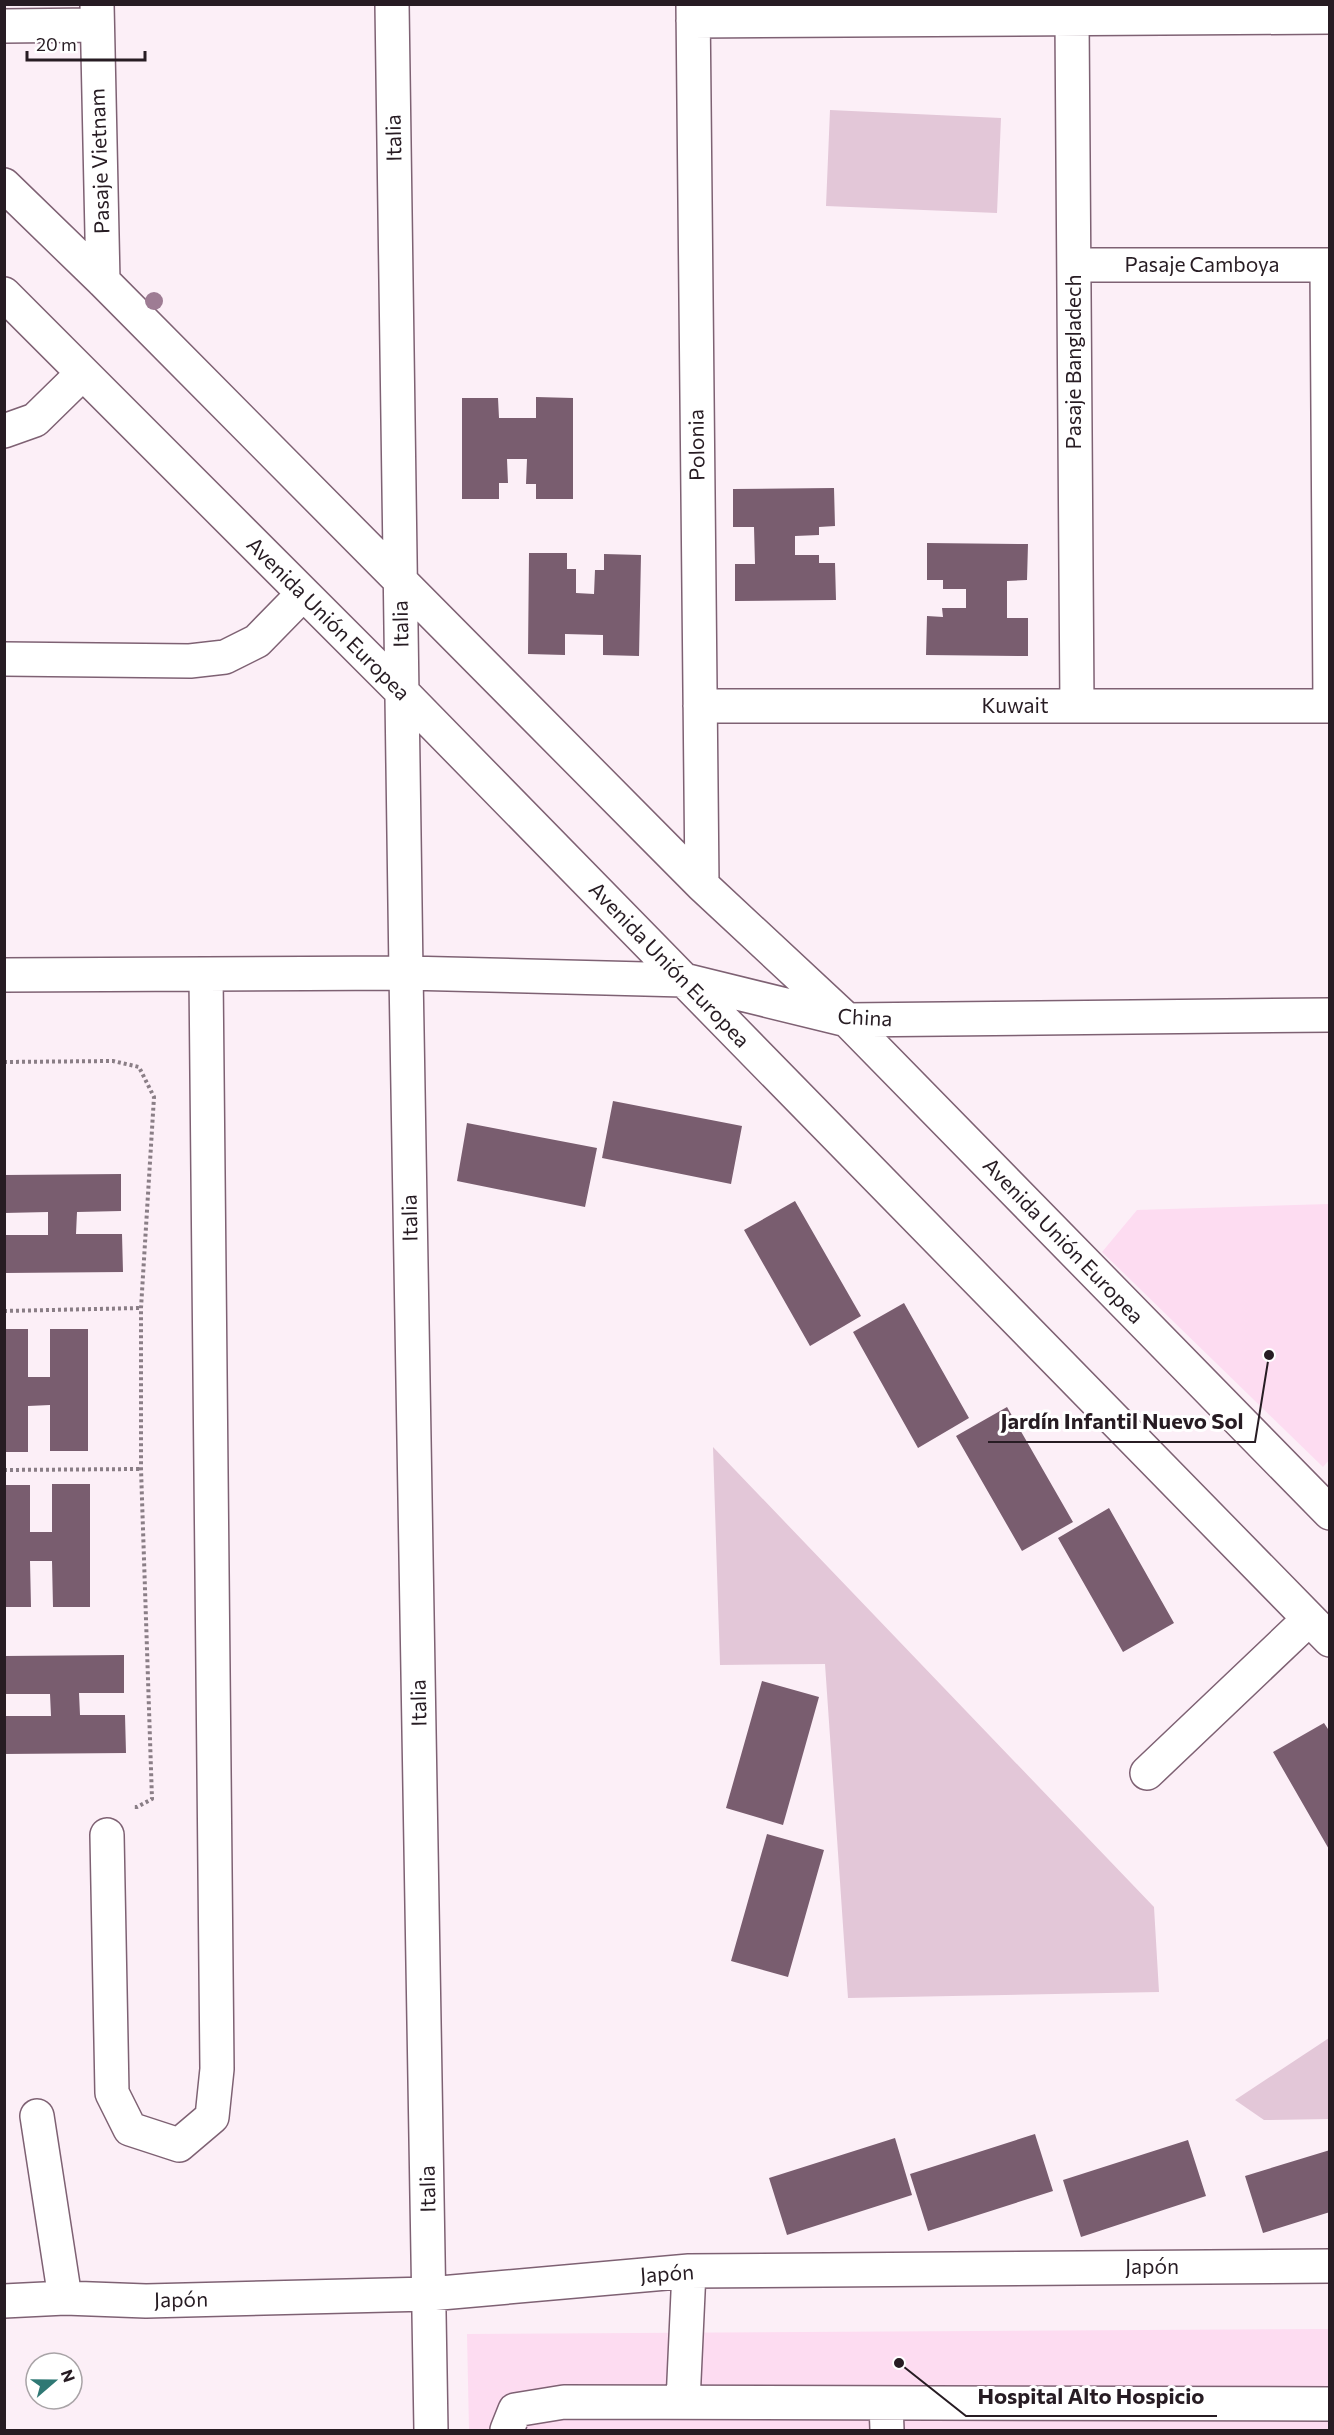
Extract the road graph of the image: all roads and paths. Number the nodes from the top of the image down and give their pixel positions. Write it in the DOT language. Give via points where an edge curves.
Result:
graph roads {
  1 [pos="392,4"];
  2 [pos="693,13"];
  3 [pos="97,15"];
  4 [pos="1329,17"];
  5 [pos="1072,19"];
  6 [pos="4,26"];
  7 [pos="4,185"];
  8 [pos="1074,265"];
  9 [pos="1328,265"];
  10 [pos="103,282"];
  11 [pos="4,294"];
  12 [pos="82,373"];
  13 [pos="4,431"];
  14 [pos="400,581"];
  15 [pos="302,595"];
  16 [pos="4,659"];
  17 [pos="402,692"];
  18 [pos="700,706"];
  19 [pos="1077,706"];
  20 [pos="1329,706"];
  21 [pos="702,885"];
  22 [pos="406,973"];
  23 [pos="206,974"];
  24 [pos="4,975"];
  25 [pos="684,980"];
  26 [pos="1329,1015"];
  27 [pos="847,1020"];
  28 [pos="4,1062"];
  29 [pos="141,1308"];
  30 [pos="4,1311"];
  31 [pos="4,1470"];
  32 [pos="141,1470"];
  33 [pos="1329,1513"];
  34 [pos="1319,1630"];
  35 [pos="1147,1773"];
  36 [pos="107,1834"];
  37 [pos="38,2116"];
  38 [pos="1329,2266"];
  39 [pos="689,2271"];
  40 [pos="429,2294"];
  41 [pos="65,2298"];
  42 [pos="4,2301"];
  43 [pos="683,2402"];
  44 [pos="1329,2404"];
  45 [pos="1010,2416"];
  46 [pos="886,2417"];
  47 [pos="431,2430"];
  48 [pos="507,2430"];
  1 -- 14 [label="street, Italia"];
  2 -- 5 [label="street"];
  2 -- 18 [label="street, Polonia"];
  3 -- 6 [label="street"];
  3 -- 10 [label="street, Pasaje Vietnam"];
  4 -- 5 [label="street"];
  5 -- 8 [label="street, Pasaje Bangladech"];
  7 -- 10 [label="street, Avenida Unión Europea"];
  8 -- 9 [label="street, Pasaje Camboya"];
  8 -- 19 [label="street, Pasaje Bangladech"];
  9 -- 20 [label="street"];
  10 -- 14 [label="street, Avenida Unión Europea"];
  11 -- 12 [label="street, Avenida Unión Europea"];
  12 -- 13 [label="street" via="35,420"];
  12 -- 15 [label="street, Avenida Unión Europea"];
  14 -- 17 [label="street, Italia"];
  14 -- 21 [label="street, Avenida Unión Europea"];
  15 -- 16 [label="street" via="257,641 225,657 190,661"];
  15 -- 17 [label="street, Avenida Unión Europea"];
  17 -- 22 [label="street, Italia"];
  17 -- 25 [label="street, Avenida Unión Europea"];
  18 -- 19 [label="street, Kuwait"];
  18 -- 21 [label="street, Polonia"];
  19 -- 20 [label="street, Kuwait"];
  21 -- 27 [label="street, Avenida Unión Europea"];
  22 -- 23 [label="street, China"];
  22 -- 25 [label="street, China"];
  22 -- 40 [label="street, Italia"];
  23 -- 24 [label="street, China"];
  23 -- 36 [label="street" via="217,2069 212,2117 178,2145 130,2129 112,2093"];
  25 -- 27 [label="street, China"];
  25 -- 34 [label="street, Avenida Unión Europea"];
  26 -- 27 [label="street, China"];
  27 -- 33 [label="street, Avenida Unión Europea"];
  28 -- 29 [label="path" via="113,1061 139,1067 154,1097"];
  29 -- 30 [label="path"];
  29 -- 32 [label="path"];
  31 -- 32 [label="path"];
  32 -- 36 [label="path" via="152,1799 137,1807 118,1806 110,1813"];
  34 -- 35 [label="street"];
  37 -- 41 [label="street"];
  38 -- 39 [label="street, Japón"];
  39 -- 40 [label="street, Japón"];
  39 -- 43 [label="street"];
  40 -- 41 [label="street, Japón" via="146,2301"];
  40 -- 47 [label="street, Italia"];
  41 -- 42 [label="street, Japón"];
  43 -- 46 [label="street"];
  43 -- 48 [label="street" via="564,2402 515,2410"];
  44 -- 45 [label="street"];
  45 -- 46 [label="street"];
}
